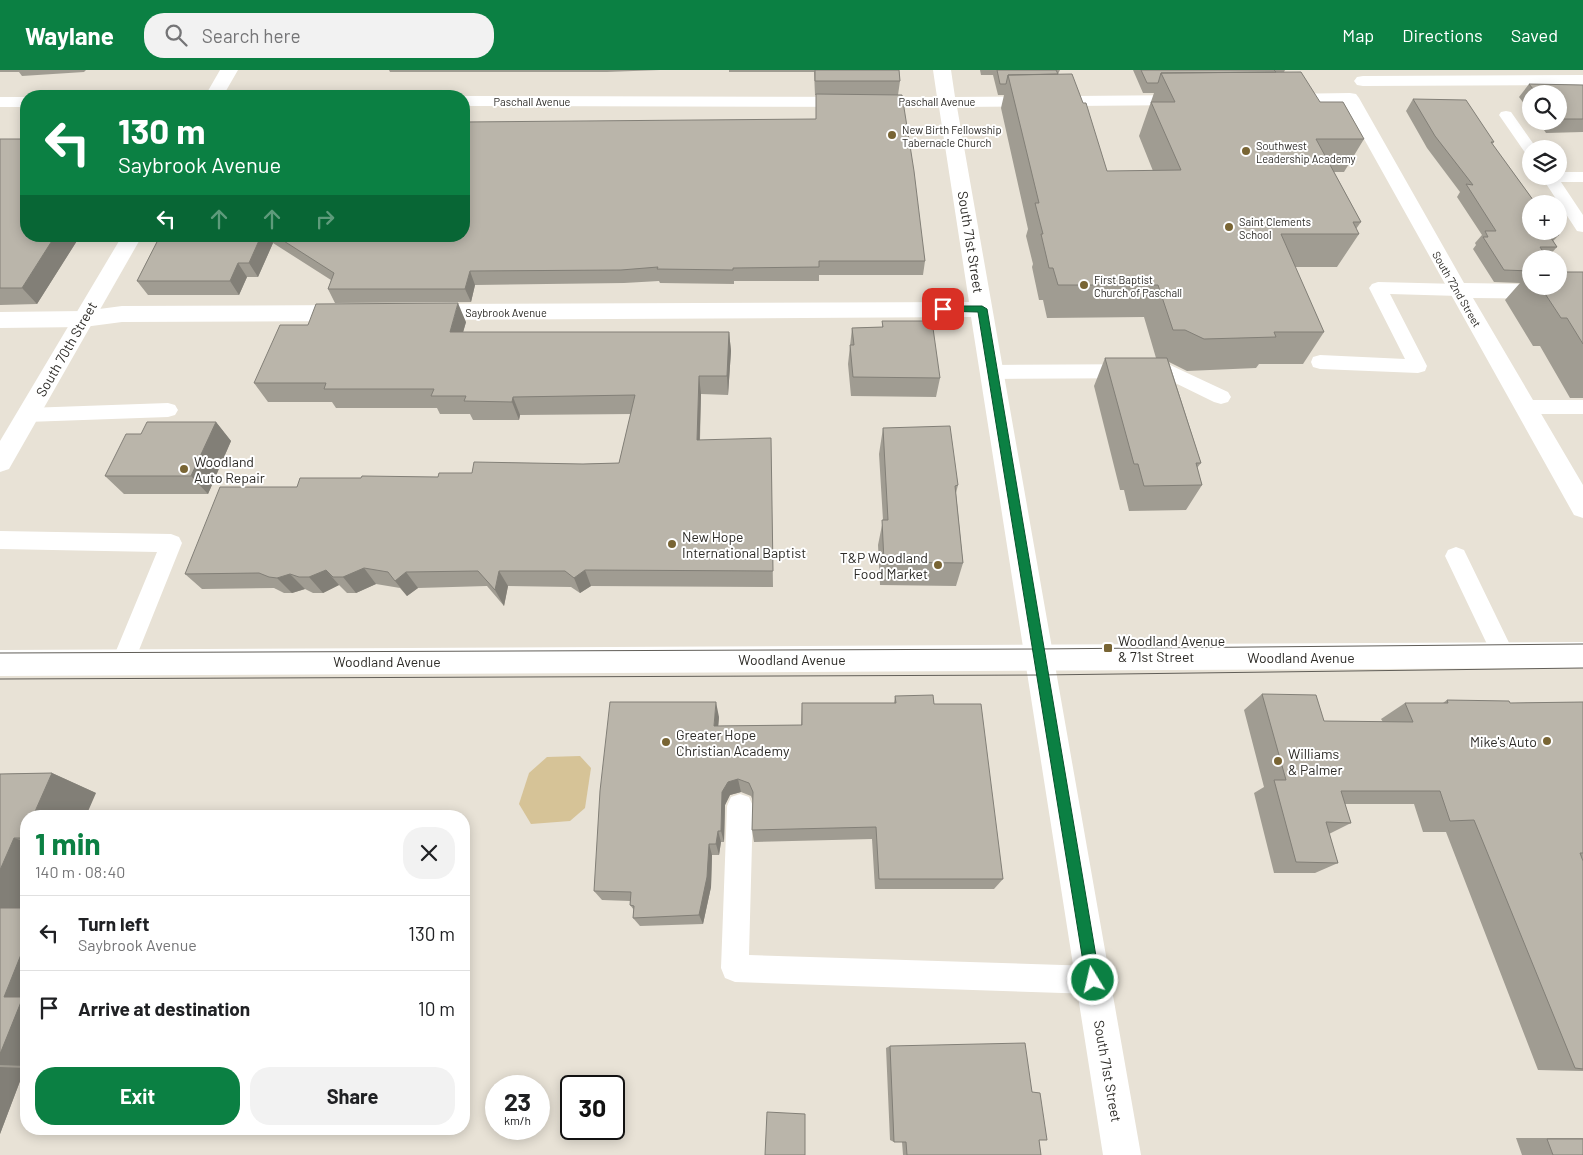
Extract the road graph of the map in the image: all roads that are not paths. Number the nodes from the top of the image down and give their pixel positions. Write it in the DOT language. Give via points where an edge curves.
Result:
graph roads {
  1 [pos="229,70"];
  2 [pos="942,70"];
  3 [pos="1366,75"];
  4 [pos="1583,80"];
  5 [pos="217,90"];
  6 [pos="1350,98"];
  7 [pos="1203,99"];
  8 [pos="1262,99"];
  9 [pos="470,101"];
  10 [pos="0,102"];
  11 [pos="20,102"];
  12 [pos="949,102"];
  13 [pos="1506,116"];
  14 [pos="1523,140"];
  15 [pos="1567,177"];
  16 [pos="1583,177"];
  17 [pos="1555,185"];
  18 [pos="1583,227"];
  19 [pos="129,242"];
  20 [pos="1458,290"];
  21 [pos="1583,292"];
  22 [pos="982,309"];
  23 [pos="398,312"];
  24 [pos="369,313"];
  25 [pos="84,319"];
  26 [pos="0,320"];
  27 [pos="1320,362"];
  28 [pos="992,372"];
  29 [pos="1221,397"];
  30 [pos="1525,407"];
  31 [pos="1583,407"];
  32 [pos="168,410"];
  33 [pos="27,415"];
  34 [pos="0,462"];
  35 [pos="1583,508"];
  36 [pos="0,540"];
  37 [pos="1456,556"];
  38 [pos="1583,655"];
  39 [pos="1504,656"];
  40 [pos="1039,658"];
  41 [pos="0,663"];
  42 [pos="123,663"];
  43 [pos="740,806"];
  44 [pos="1093,980"];
  45 [pos="1122,1155"];
  1 -- 5 [label="street"];
  2 -- 12 [label="street, South 71st Street"];
  3 -- 4 [label="street"];
  3 -- 6 [label="street"];
  6 -- 8 [label="street"];
  6 -- 20 [label="street, South 72nd Street"];
  7 -- 12 [label="street, Paschall Avenue"];
  9 -- 12 [label="street, Paschall Avenue"];
  10 -- 11 [label="street"];
  12 -- 22 [label="street, South 71st Street"];
  13 -- 14 [label="lane"];
  15 -- 16 [label="lane"];
  17 -- 18 [label="lane"];
  19 -- 25 [label="street, South 70th Street"];
  20 -- 21 [label="street"];
  20 -- 27 [label="lane" via="1378,288 1418,366"];
  20 -- 30 [label="street, South 72nd Street"];
  22 -- 23 [label="street, Saybrook Avenue"];
  22 -- 28 [label="street, South 71st Street"];
  24 -- 25 [label="street" via="122,314"];
  25 -- 26 [label="street"];
  25 -- 33 [label="street, South 70th Street"];
  28 -- 29 [label="lane" via="1168,371"];
  28 -- 40 [label="street, South 71st Street"];
  30 -- 31 [label="lane"];
  30 -- 35 [label="street, South 72nd Street"];
  32 -- 33 [label="lane"];
  33 -- 34 [label="street, South 70th Street"];
  36 -- 42 [label="lane" via="171,543"];
  37 -- 39 [label="lane"];
  38 -- 39 [label="street, Woodland Avenue"];
  39 -- 40 [label="street, Woodland Avenue"];
  40 -- 42 [label="street, Woodland Avenue"];
  40 -- 44 [label="street, South 71st Street"];
  41 -- 42 [label="street, Woodland Avenue"];
  43 -- 44 [label="lane" via="735,968"];
  44 -- 45 [label="street, South 71st Street"];
}
